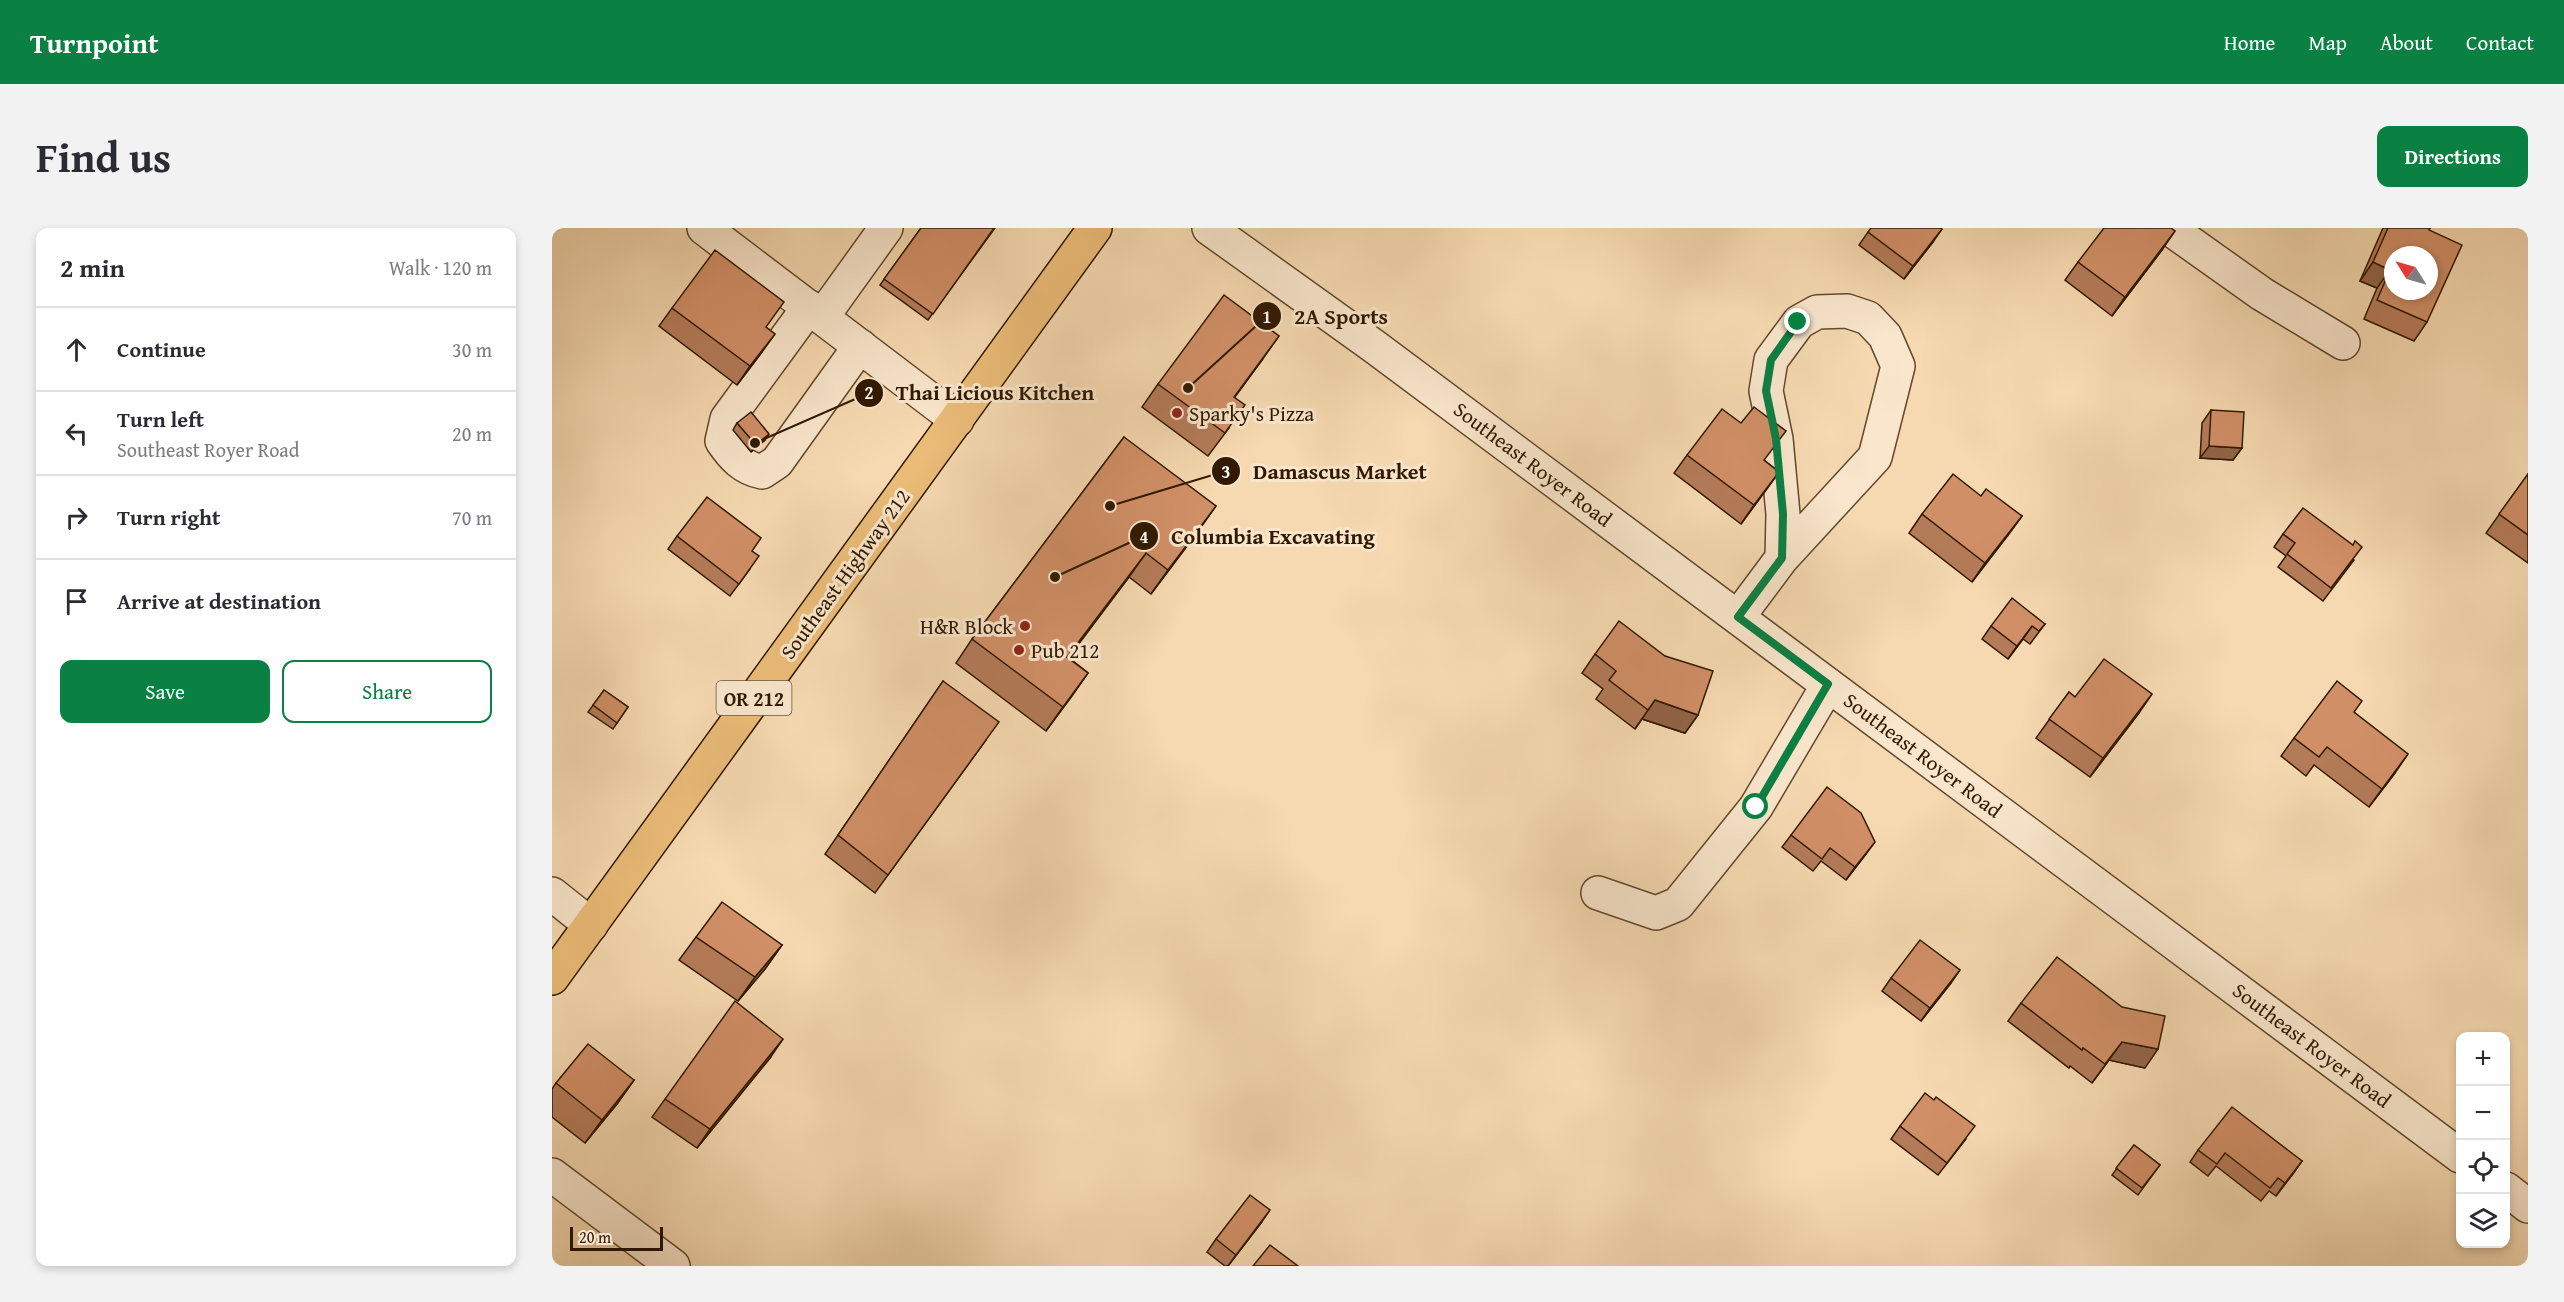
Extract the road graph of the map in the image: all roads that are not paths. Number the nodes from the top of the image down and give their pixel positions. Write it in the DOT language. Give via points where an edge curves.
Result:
graph roads {
  1 [pos="704,228"];
  2 [pos="886,228"];
  3 [pos="1095,228"];
  4 [pos="1209,228"];
  5 [pos="2169,228"];
  6 [pos="816,312"];
  7 [pos="2343,343"];
  8 [pos="860,346"];
  9 [pos="957,420"];
  10 [pos="1782,558"];
  11 [pos="1738,617"];
  12 [pos="1828,684"];
  13 [pos="1598,893"];
  14 [pos="552,894"];
  15 [pos="591,925"];
  16 [pos="552,978"];
  17 [pos="2456,1153"];
  18 [pos="552,1175"];
  19 [pos="2510,1193"];
  20 [pos="2528,1206"];
  21 [pos="673,1266"];
  1 -- 6 [label="street"];
  2 -- 6 [label="street"];
  3 -- 9 [label="highway, Southeast Highway 212 / OR 212"];
  4 -- 11 [label="street, Southeast Royer Road"];
  5 -- 7 [label="street" via="2262,294"];
  6 -- 8 [label="street"];
  6 -- 8 [label="street" via="727,419 722,441 748,469 762,472 777,462"];
  8 -- 9 [label="street"];
  9 -- 15 [label="highway, Southeast Highway 212 / OR 212"];
  10 -- 10 [label="street" via="1783,514 1776,439 1766,391 1771,360 1798,322 1816,312 1846,311 1868,318 1885,336 1898,366 1875,457"];
  10 -- 11 [label="street"];
  11 -- 12 [label="street, Southeast Royer Road"];
  12 -- 13 [label="street" via="1756,807 1678,904 1656,913"];
  12 -- 17 [label="street, Southeast Royer Road"];
  14 -- 15 [label="street"];
  15 -- 16 [label="highway, Southeast Highway 212 / OR 212"];
  18 -- 21 [label="street"];
  19 -- 20 [label="street"];
}
